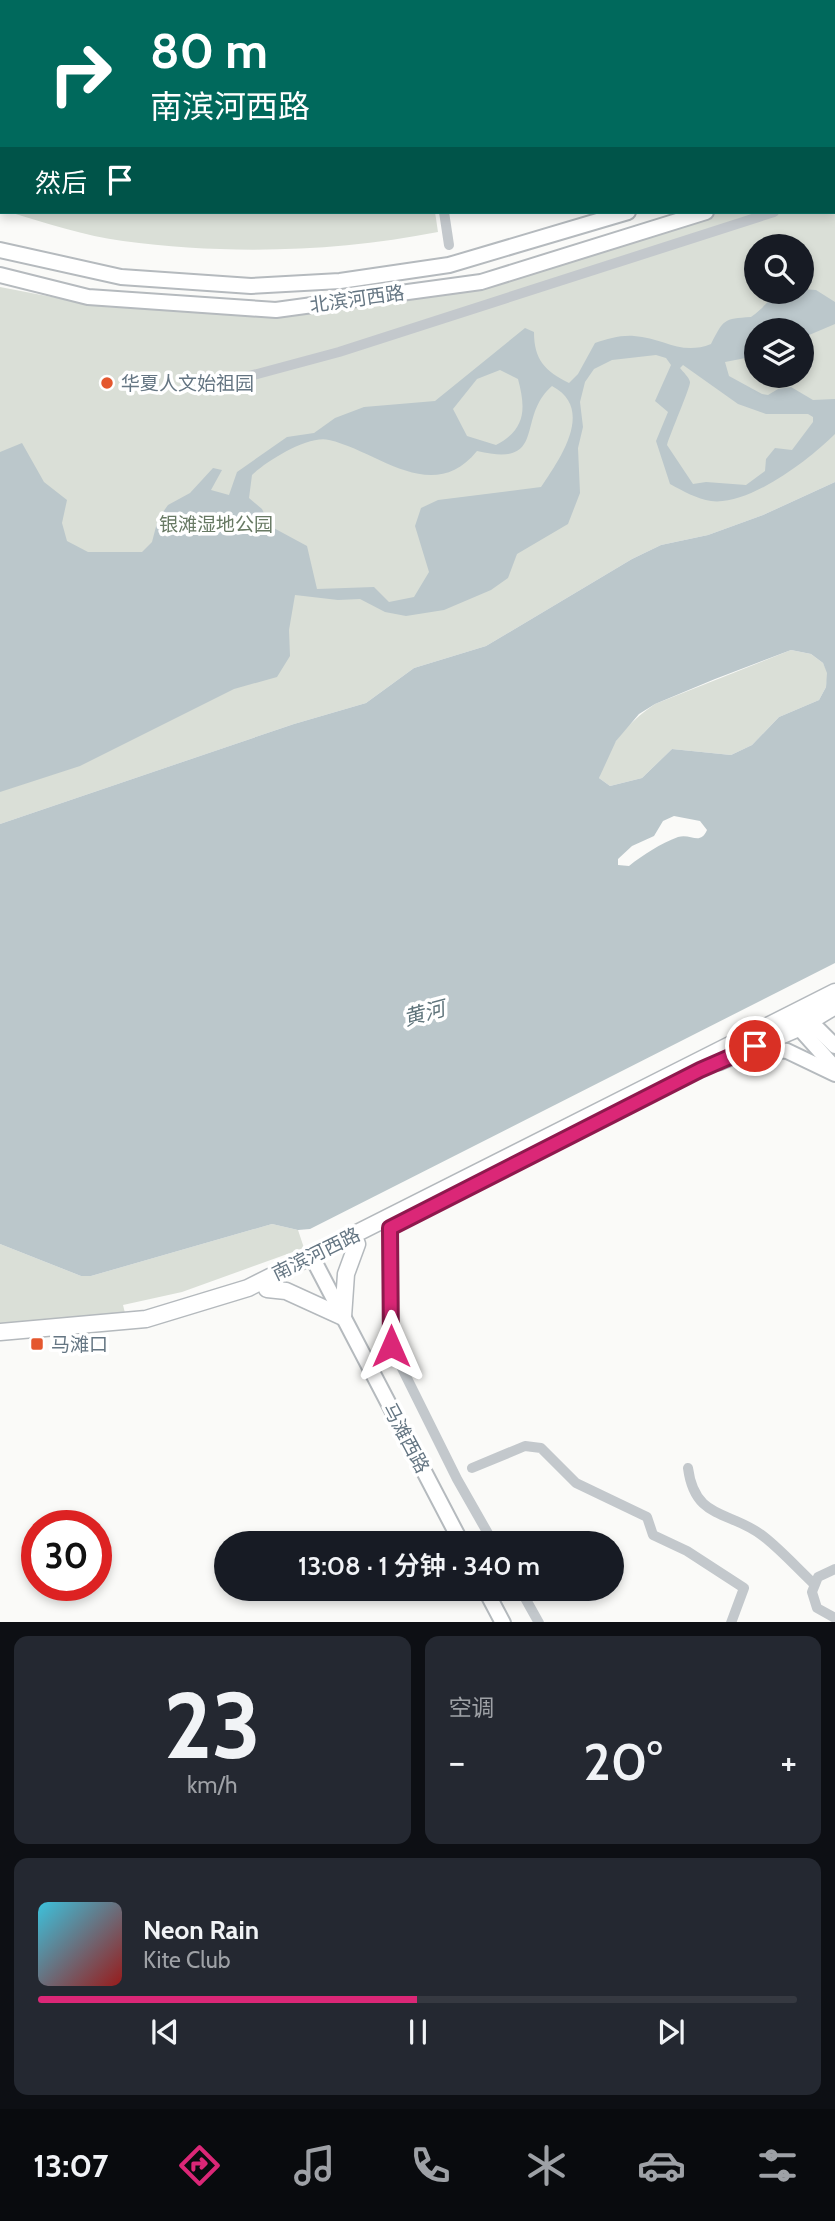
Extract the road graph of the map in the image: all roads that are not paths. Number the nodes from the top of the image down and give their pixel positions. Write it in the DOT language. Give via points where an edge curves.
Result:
graph roads {
  1 [pos="444,214"];
  2 [pos="621,214"];
  3 [pos="700,214"];
  4 [pos="768,214"];
  5 [pos="449,245"];
  6 [pos="0,250"];
  7 [pos="0,275"];
  8 [pos="205,388"];
  9 [pos="835,992"];
  10 [pos="835,1006"];
  11 [pos="798,1018"];
  12 [pos="755,1046"];
  13 [pos="835,1046"];
  14 [pos="835,1068"];
  15 [pos="835,1074"];
  16 [pos="390,1228"];
  17 [pos="357,1244"];
  18 [pos="314,1261"];
  19 [pos="267,1289"];
  20 [pos="343,1317"];
  21 [pos="0,1332"];
  22 [pos="0,1340"];
  23 [pos="472,1468"];
  24 [pos="688,1468"];
  25 [pos="454,1531"];
  26 [pos="487,1531"];
  27 [pos="835,1569"];
  28 [pos="814,1584"];
  29 [pos="492,1601"];
  30 [pos="527,1601"];
  31 [pos="835,1618"];
  32 [pos="503,1622"];
  33 [pos="540,1622"];
  34 [pos="731,1622"];
  1 -- 5 [label="street"];
  2 -- 6 [label="main road, 北滨河西路" via="449,265 340,281 251,286 121,277"];
  3 -- 7 [label="main road, 北滨河西路" via="481,282 276,310 88,297"];
  4 -- 8 [label="street" via="339,352"];
  9 -- 11 [label="highway, 南滨河西路"];
  10 -- 11 [label="highway, 南滨河西路"];
  11 -- 12 [label="highway, 南滨河西路"];
  11 -- 13 [label="main road"];
  11 -- 14 [label="main road"];
  11 -- 18 [label="highway, 南滨河西路"];
  12 -- 15 [label="main road" via="788,1051"];
  12 -- 16 [label="highway, 南滨河西路"];
  16 -- 17 [label="highway, 南滨河西路"];
  16 -- 26 [label="street" via="391,1346"];
  17 -- 18 [label="highway, 南滨河西路"];
  17 -- 20 [label="highway" via="346,1274"];
  18 -- 19 [label="highway, 南滨河西路"];
  18 -- 20 [label="main road, 马滩西路"];
  18 -- 21 [label="highway, 南滨河西路" via="248,1288 146,1319"];
  19 -- 20 [label="highway" via="286,1291"];
  19 -- 22 [label="highway, 南滨河西路" via="148,1328"];
  20 -- 25 [label="main road, 马滩西路"];
  23 -- 34 [label="street" via="525,1446 541,1448 576,1483 647,1517 653,1535 744,1588"];
  24 -- 28 [label="street" via="690,1482 704,1505 761,1534"];
  27 -- 28 [label="street"];
  28 -- 31 [label="street" via="817,1608"];
  29 -- 32 [label="main road"];
  30 -- 33 [label="street"];
}
